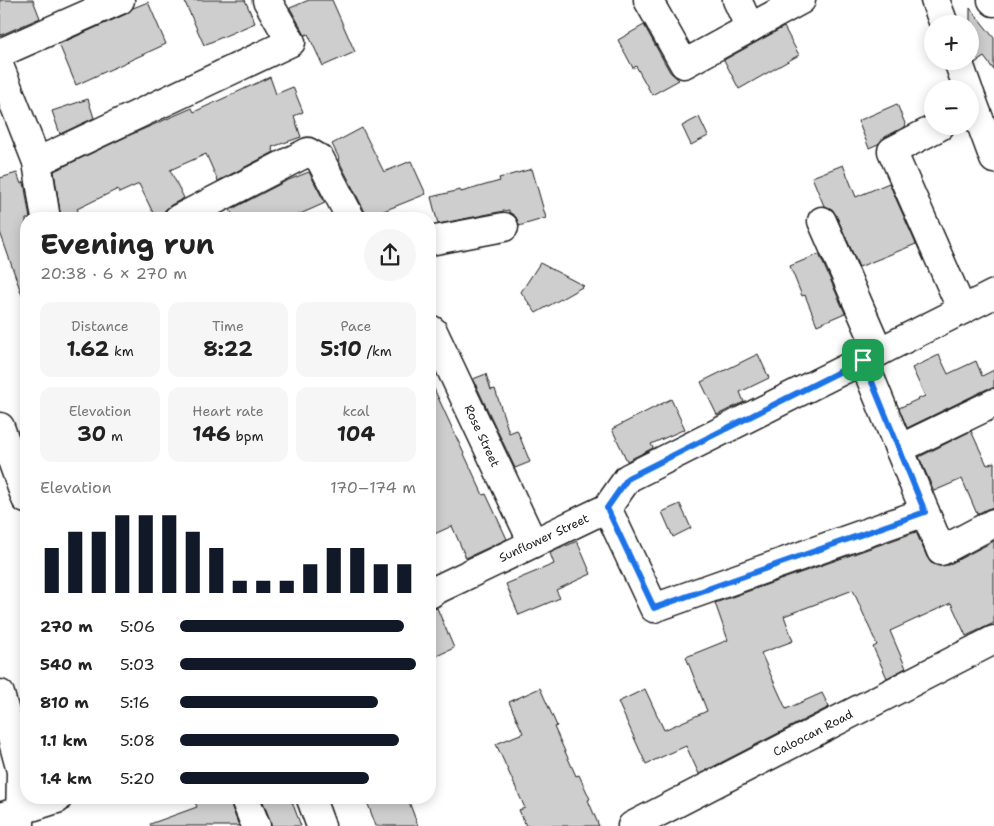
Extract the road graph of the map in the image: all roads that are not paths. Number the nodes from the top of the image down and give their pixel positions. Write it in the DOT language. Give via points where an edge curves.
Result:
graph roads {
  1 [pos="120,0"];
  2 [pos="267,0"];
  3 [pos="648,0"];
  4 [pos="737,0"];
  5 [pos="801,0"];
  6 [pos="936,0"];
  7 [pos="941,15"];
  8 [pos="750,28"];
  9 [pos="0,53"];
  10 [pos="0,68"];
  11 [pos="979,121"];
  12 [pos="924,134"];
  13 [pos="994,159"];
  14 [pos="37,162"];
  15 [pos="45,212"];
  16 [pos="192,212"];
  17 [pos="347,212"];
  18 [pos="822,221"];
  19 [pos="504,227"];
  20 [pos="436,240"];
  21 [pos="994,294"];
  22 [pos="962,310"];
  23 [pos="436,338"];
  24 [pos="871,356"];
  25 [pos="994,403"];
  26 [pos="0,427"];
  27 [pos="899,449"];
  28 [pos="20,482"];
  29 [pos="607,508"];
  30 [pos="925,512"];
  31 [pos="994,523"];
  32 [pos="533,543"];
  33 [pos="436,584"];
  34 [pos="994,640"];
  35 [pos="0,694"];
  36 [pos="20,767"];
  37 [pos="20,777"];
  38 [pos="45,804"];
  39 [pos="247,804"];
  40 [pos="313,804"];
  41 [pos="13,818"];
  42 [pos="256,826"];
  43 [pos="321,826"];
  44 [pos="632,826"];
  1 -- 9 [label="street"];
  2 -- 14 [label="street" via="291,42"];
  3 -- 8 [label="street" via="684,64"];
  4 -- 8 [label="street"];
  5 -- 8 [label="street"];
  6 -- 7 [label="street"];
  10 -- 14 [label="street"];
  11 -- 13 [label="street"];
  12 -- 22 [label="street" via="892,151"];
  14 -- 15 [label="street"];
  16 -- 17 [label="street" via="308,152 320,159"];
  18 -- 24 [label="street"];
  19 -- 20 [label="street"];
  21 -- 22 [label="street, Sunflower Street"];
  22 -- 24 [label="street, Sunflower Street"];
  23 -- 32 [label="street, Rose Street"];
  24 -- 27 [label="street"];
  24 -- 29 [label="street, Sunflower Street" via="628,478"];
  25 -- 27 [label="street"];
  26 -- 28 [label="street"];
  27 -- 30 [label="street"];
  29 -- 30 [label="street" via="654,608"];
  29 -- 32 [label="street, Sunflower Street"];
  30 -- 31 [label="street" via="941,551"];
  32 -- 33 [label="street, Sunflower Street"];
  34 -- 44 [label="street, Caloocan Road"];
  35 -- 36 [label="street"];
  37 -- 41 [label="street"];
  38 -- 41 [label="street"];
  39 -- 42 [label="street"];
  40 -- 43 [label="street"];
}
